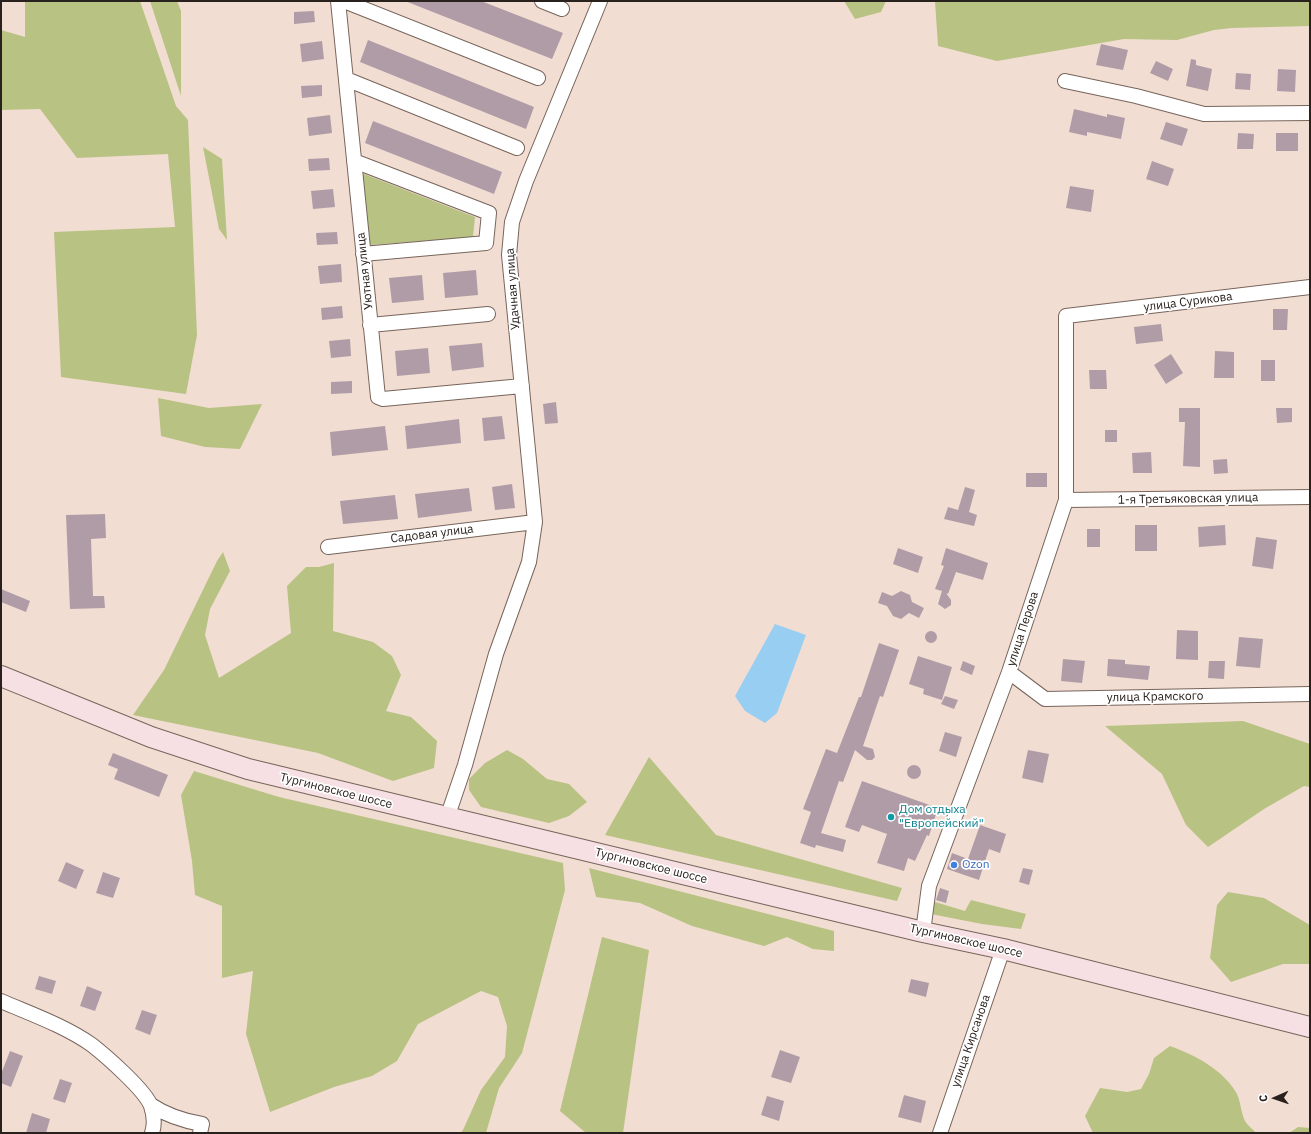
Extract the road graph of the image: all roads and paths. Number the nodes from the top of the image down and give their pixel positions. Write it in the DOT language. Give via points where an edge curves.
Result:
graph roads {
  1 [pos="338,1"];
  2 [pos="344,1"];
  3 [pos="542,1"];
  4 [pos="600,1"];
  5 [pos="562,9"];
  6 [pos="538,78"];
  7 [pos="346,79"];
  8 [pos="1065,82"];
  9 [pos="1303,113"];
  10 [pos="517,148"];
  11 [pos="354,161"];
  12 [pos="363,254"];
  13 [pos="1310,287"];
  14 [pos="488,314"];
  15 [pos="1066,316"];
  16 [pos="370,325"];
  17 [pos="522,386"];
  18 [pos="1310,497"];
  19 [pos="1066,500"];
  20 [pos="535,522"];
  21 [pos="328,546"];
  22 [pos="1009,672"];
  23 [pos="1,676"];
  24 [pos="1310,694"];
  25 [pos="447,818"];
  26 [pos="923,932"];
  27 [pos="1003,949"];
  28 [pos="1,1001"];
  29 [pos="1310,1027"];
  30 [pos="151,1105"];
  31 [pos="154,1128"];
  32 [pos="200,1133"];
  33 [pos="940,1133"];
  1 -- 7 [label="street, Уютная улица"];
  2 -- 6 [label="street"];
  3 -- 5 [label="street"];
  4 -- 17 [label="street, Удачная улица" via="526,181 512,222 509,255"];
  7 -- 10 [label="street"];
  7 -- 11 [label="street, Уютная улица"];
  8 -- 9 [label="street" via="1136,96 1204,114"];
  11 -- 12 [label="street, Уютная улица"];
  11 -- 12 [label="street" via="489,213 486,243"];
  12 -- 16 [label="street, Уютная улица"];
  13 -- 15 [label="street, улица Сурикова"];
  14 -- 16 [label="street"];
  15 -- 19 [label="street, улица Перова"];
  16 -- 17 [label="street, Уютная улица" via="376,394 380,399"];
  17 -- 20 [label="street, Удачная улица"];
  18 -- 19 [label="street, 1-я Третьяковская улица"];
  19 -- 22 [label="street, улица Перова"];
  20 -- 21 [label="street, Садовая улица"];
  20 -- 25 [label="street, Удачная улица" via="529,562 496,654 465,765"];
  22 -- 24 [label="street, улица Крамского" via="1045,699"];
  22 -- 26 [label="street, улица Перова" via="929,886"];
  23 -- 25 [label="main road, Тургиновское шоссе" via="201,755"];
  25 -- 26 [label="main road, Тургиновское шоссе"];
  26 -- 27 [label="main road, Тургиновское шоссе"];
  27 -- 29 [label="main road, Тургиновское шоссе"];
  27 -- 33 [label="street, улица Кирсанова"];
  28 -- 30 [label="street" via="62,1028 92,1045 131,1080"];
  30 -- 31 [label="street"];
  30 -- 32 [label="street" via="187,1121 202,1124"];
}
